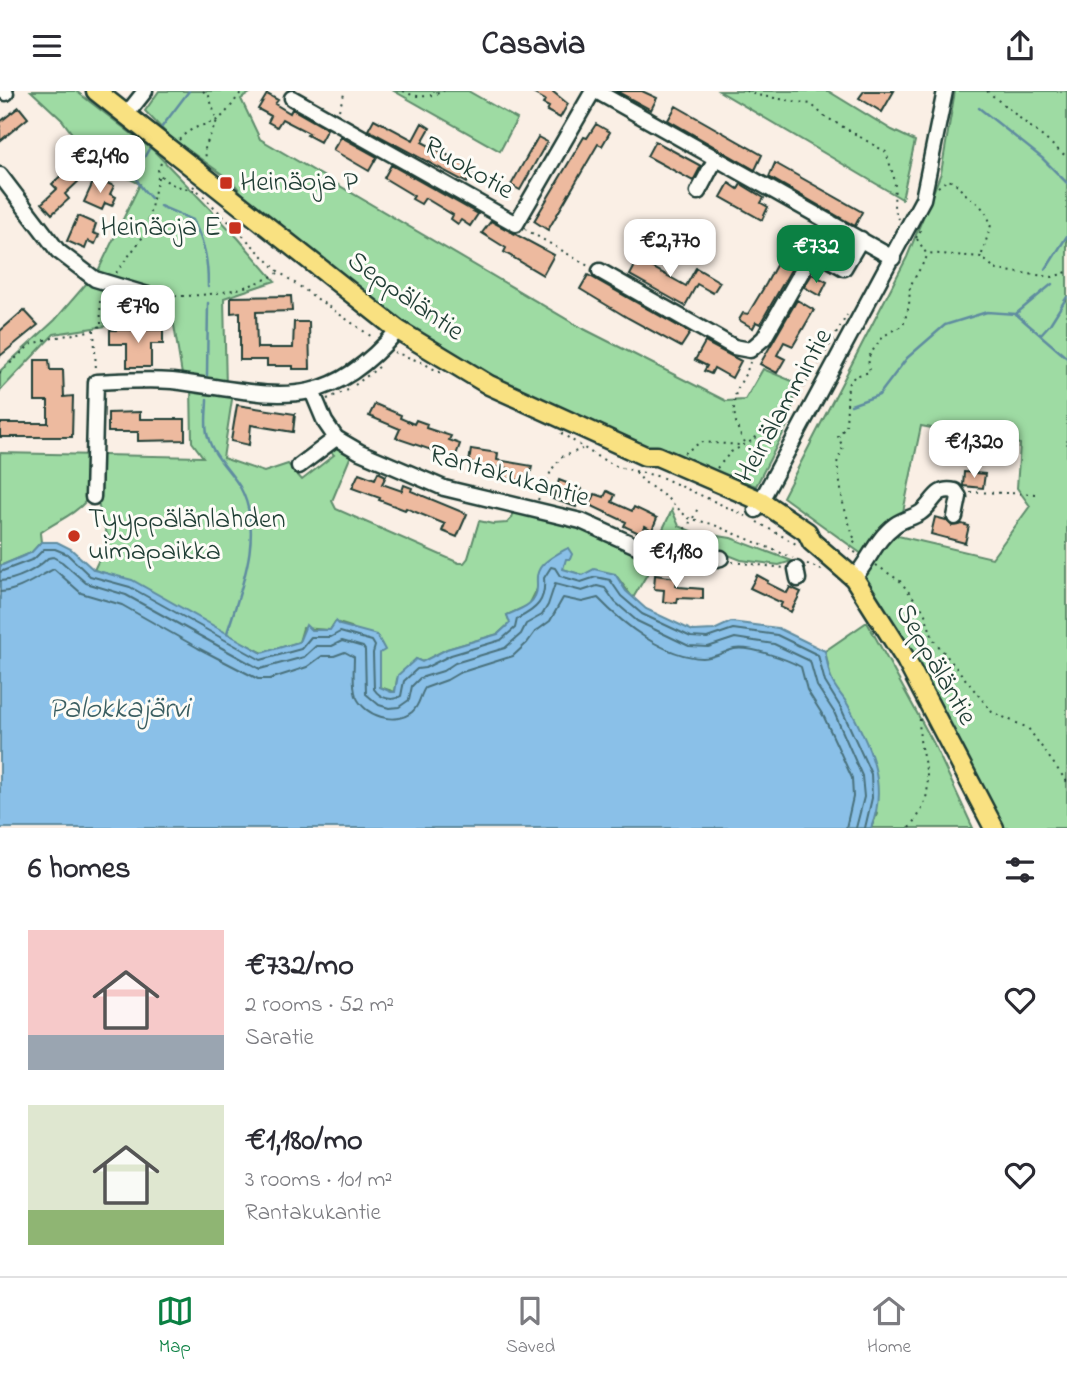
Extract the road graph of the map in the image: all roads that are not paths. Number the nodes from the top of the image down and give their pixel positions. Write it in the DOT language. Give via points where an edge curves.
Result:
graph roads {
  1 [pos="96,91"];
  2 [pos="145,91"];
  3 [pos="595,91"];
  4 [pos="945,91"];
  5 [pos="292,98"];
  6 [pos="126,115"];
  7 [pos="716,158"];
  8 [pos="0,175"];
  9 [pos="698,192"];
  10 [pos="830,222"];
  11 [pos="861,239"];
  12 [pos="813,250"];
  13 [pos="893,258"];
  14 [pos="600,271"];
  15 [pos="148,295"];
  16 [pos="398,330"];
  17 [pos="312,391"];
  18 [pos="336,438"];
  19 [pos="299,466"];
  20 [pos="93,497"];
  21 [pos="759,505"];
  22 [pos="955,517"];
  23 [pos="721,558"];
  24 [pos="853,578"];
  25 [pos="994,828"];
  1 -- 6 [label="main road, Seppäläntie"];
  2 -- 6 [label="street"];
  3 -- 5 [label="street, Ruokotie" via="516,224"];
  3 -- 7 [label="street"];
  4 -- 13 [label="street, Heinälammintie" via="923,199"];
  6 -- 16 [label="main road, Seppäläntie" via="167,142"];
  7 -- 9 [label="street"];
  7 -- 10 [label="street"];
  8 -- 15 [label="street" via="58,251 95,279"];
  10 -- 11 [label="street"];
  10 -- 12 [label="street"];
  11 -- 12 [label="street" via="844,268"];
  11 -- 13 [label="street"];
  12 -- 14 [label="street" via="764,338 750,350 734,347"];
  13 -- 21 [label="street, Heinälammintie"];
  16 -- 17 [label="street" via="358,370"];
  16 -- 21 [label="main road, Seppäläntie" via="489,385 640,463 657,456"];
  17 -- 18 [label="street"];
  17 -- 20 [label="street" via="278,395 164,381 96,382"];
  18 -- 19 [label="street"];
  18 -- 23 [label="street, Rantakukantie" via="443,488 581,521 661,557 688,562"];
  21 -- 24 [label="main road, Seppäläntie" via="807,532 807,545"];
  22 -- 24 [label="street" via="959,497 955,491 937,493 922,512 894,526 876,544"];
  24 -- 25 [label="main road, Seppäläntie" via="906,660"];
}
